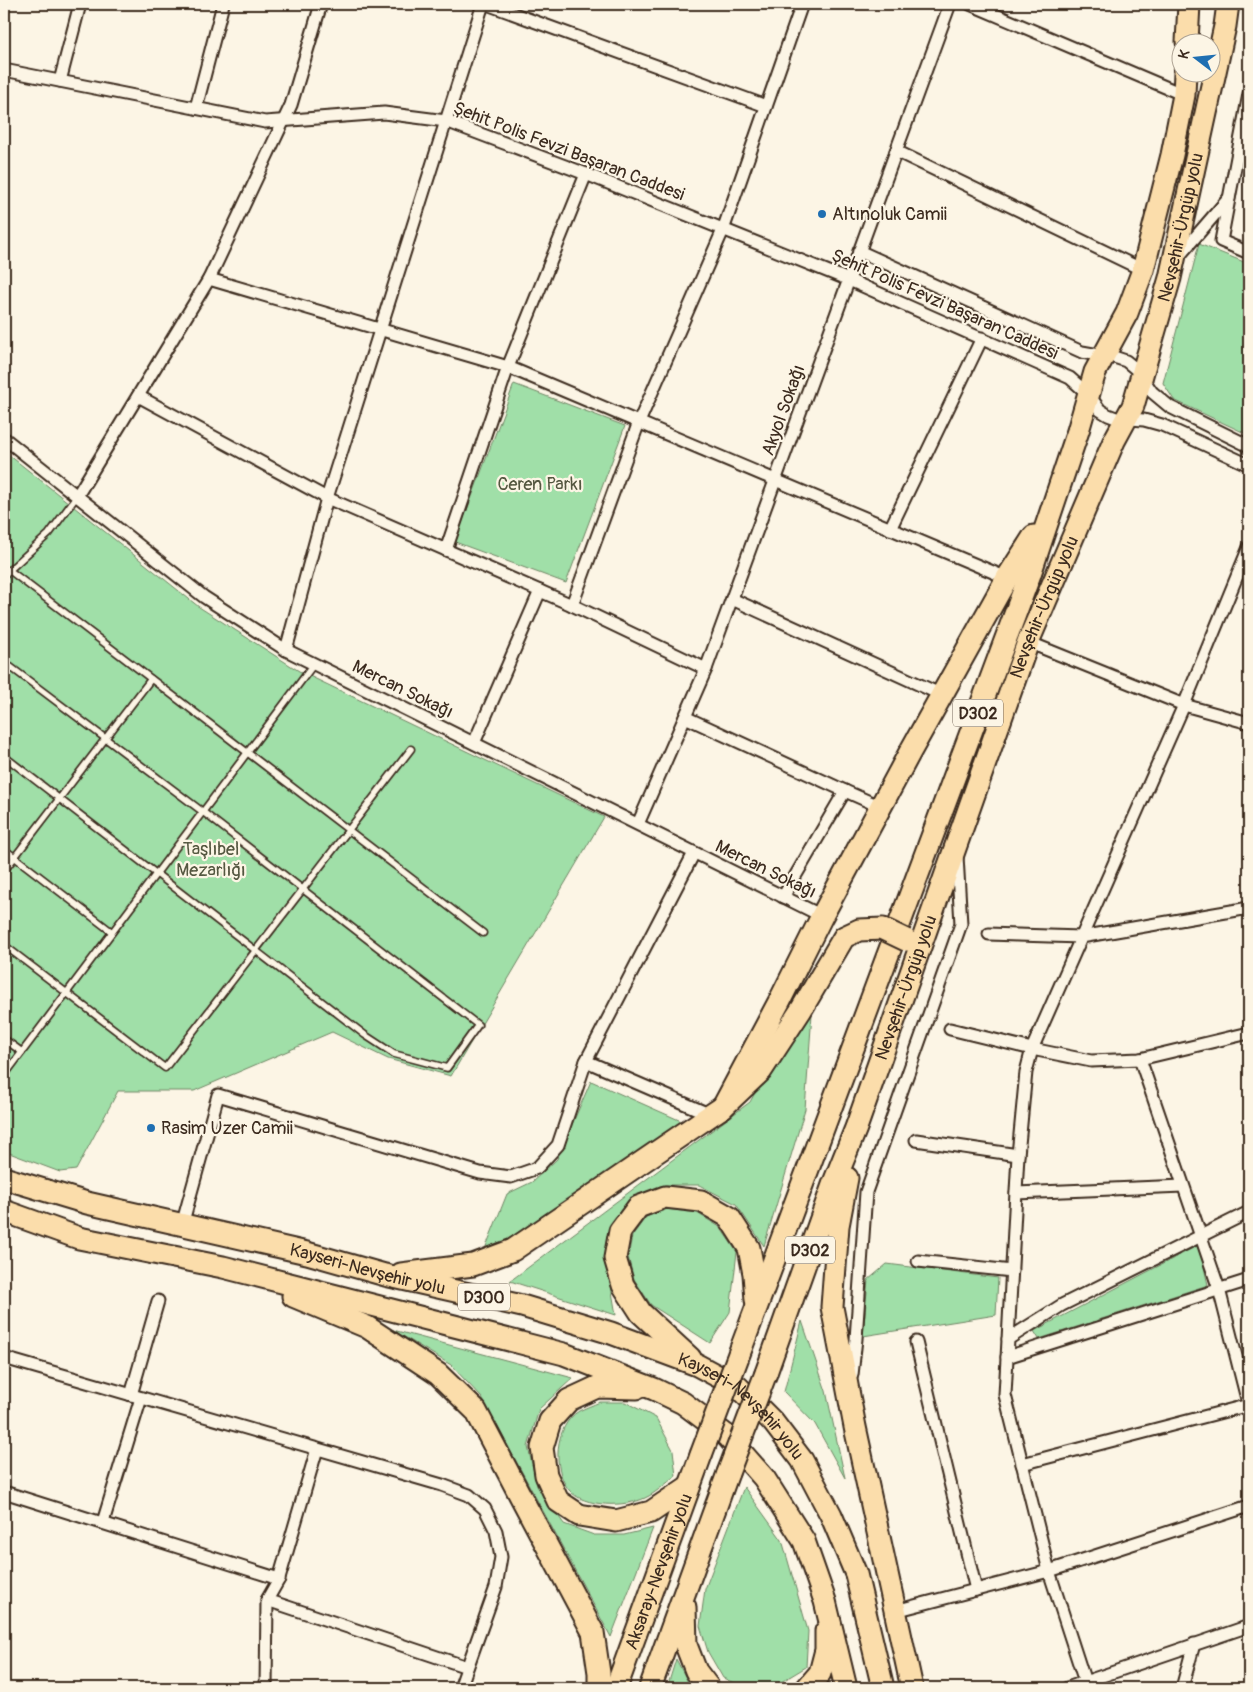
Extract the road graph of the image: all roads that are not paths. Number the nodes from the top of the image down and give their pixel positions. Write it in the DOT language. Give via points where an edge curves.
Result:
graph roads {
  1 [pos="80,4"];
  2 [pos="222,4"];
  3 [pos="321,4"];
  4 [pos="485,4"];
  5 [pos="802,4"];
  6 [pos="950,4"];
  7 [pos="970,4"];
  8 [pos="1189,4"];
  9 [pos="1228,4"];
  10 [pos="1188,32"];
  11 [pos="4,70"];
  12 [pos="60,81"];
  13 [pos="1185,82"];
  14 [pos="1184,94"];
  15 [pos="1249,94"];
  16 [pos="766,106"];
  17 [pos="196,108"];
  18 [pos="284,121"];
  19 [pos="446,122"];
  20 [pos="896,151"];
  21 [pos="586,174"];
  22 [pos="1229,198"];
  23 [pos="722,230"];
  24 [pos="859,251"];
  25 [pos="1249,253"];
  26 [pos="1173,263"];
  27 [pos="1143,270"];
  28 [pos="209,279"];
  29 [pos="849,280"];
  30 [pos="380,329"];
  31 [pos="982,338"];
  32 [pos="1104,356"];
  33 [pos="508,367"];
  34 [pos="1141,377"];
  35 [pos="1088,394"];
  36 [pos="138,396"];
  37 [pos="1126,420"];
  38 [pos="639,422"];
  39 [pos="4,438"];
  40 [pos="1249,446"];
  41 [pos="1249,465"];
  42 [pos="776,480"];
  43 [pos="77,496"];
  44 [pos="327,498"];
  45 [pos="1052,509"];
  46 [pos="890,529"];
  47 [pos="1249,547"];
  48 [pos="446,550"];
  49 [pos="6,573"];
  50 [pos="1007,578"];
  51 [pos="540,592"];
  52 [pos="732,599"];
  53 [pos="572,605"];
  54 [pos="1028,642"];
  55 [pos="286,650"];
  56 [pos="4,662"];
  57 [pos="314,664"];
  58 [pos="706,669"];
  59 [pos="151,679"];
  60 [pos="942,695"];
  61 [pos="1184,705"];
  62 [pos="685,717"];
  63 [pos="1249,723"];
  64 [pos="105,739"];
  65 [pos="474,743"];
  66 [pos="411,748"];
  67 [pos="247,753"];
  68 [pos="4,756"];
  69 [pos="845,791"];
  70 [pos="59,799"];
  71 [pos="880,808"];
  72 [pos="203,812"];
  73 [pos="638,824"];
  74 [pos="348,830"];
  75 [pos="956,843"];
  76 [pos="4,849"];
  77 [pos="694,853"];
  78 [pos="14,857"];
  79 [pos="4,871"];
  80 [pos="156,874"];
  81 [pos="302,889"];
  82 [pos="783,897"];
  83 [pos="1249,908"];
  84 [pos="822,916"];
  85 [pos="112,932"];
  86 [pos="483,933"];
  87 [pos="989,934"];
  88 [pos="1082,938"];
  89 [pos="4,945"];
  90 [pos="911,949"];
  91 [pos="256,950"];
  92 [pos="66,993"];
  93 [pos="950,1029"];
  94 [pos="1249,1033"];
  95 [pos="4,1039"];
  96 [pos="1032,1049"];
  97 [pos="22,1052"];
  98 [pos="1140,1059"];
  99 [pos="586,1060"];
  100 [pos="4,1076"];
  101 [pos="716,1111"];
  102 [pos="856,1128"];
  103 [pos="916,1140"];
  104 [pos="1018,1156"];
  105 [pos="4,1178"];
  106 [pos="1183,1186"];
  107 [pos="1016,1192"];
  108 [pos="4,1211"];
  109 [pos="1249,1212"];
  110 [pos="182,1225"];
  111 [pos="1200,1236"];
  112 [pos="918,1261"];
  113 [pos="223,1267"];
  114 [pos="1012,1271"];
  115 [pos="385,1276"];
  116 [pos="1249,1280"];
  117 [pos="1218,1289"];
  118 [pos="158,1301"];
  119 [pos="756,1306"];
  120 [pos="1008,1339"];
  121 [pos="916,1342"];
  122 [pos="742,1346"];
  123 [pos="1007,1356"];
  124 [pos="4,1358"];
  125 [pos="697,1365"];
  126 [pos="766,1373"];
  127 [pos="654,1389"];
  128 [pos="136,1396"];
  129 [pos="849,1397"];
  130 [pos="1249,1406"];
  131 [pos="317,1449"];
  132 [pos="1022,1464"];
  133 [pos="688,1487"];
  134 [pos="4,1492"];
  135 [pos="1249,1506"];
  136 [pos="103,1522"];
  137 [pos="1049,1571"];
  138 [pos="279,1579"];
  139 [pos="976,1590"];
  140 [pos="684,1596"];
  141 [pos="268,1600"];
  142 [pos="825,1601"];
  143 [pos="895,1611"];
  144 [pos="1249,1626"];
  145 [pos="1194,1644"];
  146 [pos="467,1667"];
  147 [pos="1085,1682"];
  148 [pos="266,1688"];
  149 [pos="460,1688"];
  150 [pos="599,1688"];
  151 [pos="616,1688"];
  152 [pos="650,1688"];
  153 [pos="709,1688"];
  154 [pos="807,1688"];
  155 [pos="846,1688"];
  156 [pos="883,1688"];
  157 [pos="912,1688"];
  158 [pos="1067,1688"];
  159 [pos="1182,1688"];
  1 -- 12 [label="street"];
  2 -- 17 [label="street"];
  3 -- 18 [label="street" via="292,105"];
  4 -- 16 [label="street"];
  4 -- 19 [label="street"];
  5 -- 16 [label="street"];
  6 -- 20 [label="street, Akyol Sokağı"];
  7 -- 14 [label="street"];
  8 -- 10 [label="highway"];
  9 -- 26 [label="highway, Nevşehir-Ürgüp yolu / D302"];
  11 -- 12 [label="street, Şehit Polis Fevzi Başaran Caddesi"];
  12 -- 17 [label="street, Şehit Polis Fevzi Başaran Caddesi"];
  13 -- 14 [label="highway, Nevşehir-Ürgüp yolu / D302"];
  14 -- 27 [label="highway, Nevşehir-Ürgüp yolu / D302"];
  15 -- 22 [label="street"];
  16 -- 23 [label="street"];
  17 -- 18 [label="street, Şehit Polis Fevzi Başaran Caddesi" via="266,122"];
  18 -- 19 [label="street, Şehit Polis Fevzi Başaran Caddesi" via="384,113"];
  18 -- 28 [label="street"];
  19 -- 21 [label="street, Şehit Polis Fevzi Başaran Caddesi"];
  19 -- 30 [label="street"];
  20 -- 24 [label="street, Akyol Sokağı"];
  20 -- 27 [label="street"];
  21 -- 23 [label="street, Şehit Polis Fevzi Başaran Caddesi"];
  21 -- 33 [label="street"];
  22 -- 25 [label="street" via="1221,241"];
  22 -- 26 [label="street"];
  23 -- 29 [label="street, Şehit Polis Fevzi Başaran Caddesi"];
  23 -- 38 [label="street"];
  24 -- 29 [label="street, Akyol Sokağı"];
  24 -- 32 [label="street" via="1082,352"];
  26 -- 34 [label="highway, Nevşehir-Ürgüp yolu / D302"];
  27 -- 32 [label="highway, Nevşehir-Ürgüp yolu / D302" via="1127,313"];
  28 -- 30 [label="street"];
  28 -- 36 [label="street"];
  29 -- 31 [label="street, Şehit Polis Fevzi Başaran Caddesi"];
  29 -- 42 [label="street, Akyol Sokağı"];
  30 -- 33 [label="street"];
  30 -- 44 [label="street"];
  31 -- 35 [label="street, Şehit Polis Fevzi Başaran Caddesi" via="1070,378"];
  31 -- 46 [label="street"];
  32 -- 34 [label="street" via="1126,361"];
  32 -- 35 [label="highway, Nevşehir-Ürgüp yolu / D302"];
  33 -- 38 [label="street"];
  33 -- 48 [label="street"];
  34 -- 37 [label="highway, Nevşehir-Ürgüp yolu / D302"];
  34 -- 40 [label="street" via="1152,392 1170,407"];
  35 -- 37 [label="street" via="1100,410"];
  35 -- 45 [label="highway, Nevşehir-Ürgüp yolu / D302"];
  36 -- 43 [label="street"];
  36 -- 44 [label="street"];
  37 -- 41 [label="street" via="1162,425"];
  37 -- 54 [label="highway, Nevşehir-Ürgüp yolu / D302"];
  38 -- 42 [label="street"];
  38 -- 53 [label="street"];
  39 -- 43 [label="street, Mercan Sokağı"];
  42 -- 46 [label="street"];
  42 -- 52 [label="street, Akyol Sokağı"];
  43 -- 49 [label="lane" via="49,534"];
  43 -- 55 [label="street, Mercan Sokağı" via="204,597"];
  44 -- 48 [label="street"];
  44 -- 55 [label="street"];
  45 -- 50 [label="highway"];
  45 -- 119 [label="highway, Nevşehir-Ürgüp yolu / D302"];
  46 -- 50 [label="street"];
  47 -- 61 [label="street"];
  48 -- 51 [label="street"];
  49 -- 59 [label="lane"];
  50 -- 60 [label="highway"];
  51 -- 53 [label="street"];
  51 -- 65 [label="street"];
  52 -- 58 [label="street, Akyol Sokağı"];
  52 -- 60 [label="street"];
  53 -- 58 [label="street"];
  54 -- 61 [label="street"];
  54 -- 75 [label="highway, Nevşehir-Ürgüp yolu / D302"];
  55 -- 57 [label="street, Mercan Sokağı"];
  56 -- 64 [label="lane"];
  57 -- 65 [label="street, Mercan Sokağı"];
  57 -- 67 [label="lane"];
  58 -- 62 [label="street, Akyol Sokağı"];
  59 -- 64 [label="lane"];
  59 -- 67 [label="lane"];
  60 -- 71 [label="highway"];
  61 -- 63 [label="street"];
  61 -- 88 [label="street"];
  62 -- 69 [label="street"];
  62 -- 73 [label="street, Akyol Sokağı"];
  64 -- 70 [label="lane"];
  64 -- 72 [label="lane"];
  65 -- 73 [label="street, Mercan Sokağı"];
  66 -- 74 [label="lane"];
  67 -- 72 [label="lane"];
  67 -- 74 [label="lane"];
  68 -- 70 [label="lane"];
  69 -- 71 [label="street"];
  69 -- 82 [label="street"];
  70 -- 78 [label="lane"];
  70 -- 80 [label="lane"];
  71 -- 84 [label="highway"];
  72 -- 80 [label="lane"];
  72 -- 81 [label="lane"];
  73 -- 77 [label="street, Mercan Sokağı"];
  74 -- 81 [label="lane"];
  74 -- 86 [label="lane"];
  75 -- 90 [label="highway, Nevşehir-Ürgüp yolu / D302"];
  75 -- 129 [label="street" via="962,924 866,1192"];
  76 -- 78 [label="lane"];
  77 -- 82 [label="street, Mercan Sokağı"];
  77 -- 99 [label="street"];
  78 -- 79 [label="lane"];
  78 -- 85 [label="lane"];
  80 -- 85 [label="lane"];
  80 -- 91 [label="lane"];
  81 -- 91 [label="lane"];
  81 -- 91 [label="lane" via="478,1025 447,1068 394,1054"];
  82 -- 84 [label="street, Mercan Sokağı"];
  83 -- 88 [label="street"];
  84 -- 101 [label="highway" via="780,1000"];
  85 -- 92 [label="lane"];
  87 -- 88 [label="street"];
  88 -- 96 [label="street"];
  89 -- 92 [label="lane"];
  90 -- 101 [label="highway, bridge" via="883,929 859,930 844,937 802,1010 761,1071"];
  90 -- 102 [label="highway, Nevşehir-Ürgüp yolu / D302"];
  91 -- 92 [label="lane" via="165,1068"];
  92 -- 97 [label="lane"];
  93 -- 96 [label="street"];
  94 -- 98 [label="street"];
  95 -- 97 [label="lane"];
  96 -- 98 [label="street" via="1091,1061"];
  96 -- 104 [label="street" via="1026,1072"];
  97 -- 100 [label="lane"];
  98 -- 106 [label="street"];
  99 -- 101 [label="street"];
  99 -- 110 [label="street" via="558,1145 537,1168 511,1177 480,1173 218,1095"];
  101 -- 115 [label="highway" via="513,1250 473,1265"];
  102 -- 126 [label="highway, Nevşehir-Ürgüp yolu / D302"];
  102 -- 129 [label="highway" via="838,1226 832,1307"];
  103 -- 104 [label="street"];
  104 -- 107 [label="street"];
  105 -- 110 [label="highway, Kayseri-Nevşehir yolu / D300" via="87,1203"];
  106 -- 107 [label="street"];
  106 -- 111 [label="street"];
  107 -- 114 [label="street"];
  108 -- 113 [label="highway, Kayseri-Nevşehir yolu / D300" via="79,1238"];
  109 -- 111 [label="street"];
  110 -- 115 [label="highway, Kayseri-Nevşehir yolu / D300" via="307,1253"];
  111 -- 117 [label="street"];
  111 -- 120 [label="street" via="1062,1305"];
  112 -- 114 [label="street"];
  113 -- 127 [label="highway, Kayseri-Nevşehir yolu / D300" via="564,1354"];
  113 -- 150 [label="highway" via="367,1327 438,1374 476,1412 594,1632"];
  114 -- 120 [label="street"];
  115 -- 125 [label="highway, Kayseri-Nevşehir yolu / D300" via="522,1306 611,1333"];
  116 -- 117 [label="street"];
  117 -- 123 [label="street"];
  117 -- 130 [label="street"];
  118 -- 128 [label="street"];
  119 -- 122 [label="highway, Nevşehir-Ürgüp yolu / D302"];
  119 -- 125 [label="highway" via="749,1248 729,1217 701,1201 664,1196 638,1207 620,1231 615,1258 623,1284 641,1313"];
  120 -- 123 [label="street"];
  121 -- 139 [label="street"];
  122 -- 133 [label="highway, Aksaray-Nevşehir yolu, bridge"];
  123 -- 132 [label="street" via="1004,1395"];
  124 -- 128 [label="street"];
  125 -- 156 [label="highway, Kayseri-Nevşehir yolu / D300" via="738,1387 773,1422 802,1460 832,1515 856,1574"];
  126 -- 140 [label="highway, Aksaray-Nevşehir yolu, bridge"];
  127 -- 133 [label="highway" via="597,1387 568,1400 550,1421 544,1439 546,1476 558,1501 579,1515 616,1521 651,1512"];
  127 -- 142 [label="highway, Kayseri-Nevşehir yolu / D300" via="683,1404 727,1436 764,1478 804,1541"];
  128 -- 131 [label="street"];
  128 -- 136 [label="street"];
  129 -- 143 [label="highway"];
  130 -- 132 [label="street"];
  131 -- 138 [label="street"];
  131 -- 146 [label="street" via="469,1494 485,1509 496,1531 501,1557 496,1587"];
  132 -- 137 [label="street"];
  133 -- 151 [label="highway, Aksaray-Nevşehir yolu"];
  134 -- 136 [label="street"];
  135 -- 137 [label="street"];
  136 -- 138 [label="street"];
  137 -- 139 [label="street"];
  137 -- 147 [label="street"];
  138 -- 141 [label="street"];
  139 -- 143 [label="street"];
  140 -- 152 [label="highway, Aksaray-Nevşehir yolu"];
  140 -- 153 [label="highway" via="686,1645 696,1671"];
  141 -- 146 [label="street"];
  141 -- 148 [label="street"];
  142 -- 154 [label="highway" via="826,1650 820,1673"];
  142 -- 155 [label="highway"];
  143 -- 157 [label="highway"];
  144 -- 145 [label="street"];
  145 -- 147 [label="street"];
  145 -- 159 [label="street"];
  146 -- 149 [label="street"];
  147 -- 158 [label="street"];
}
